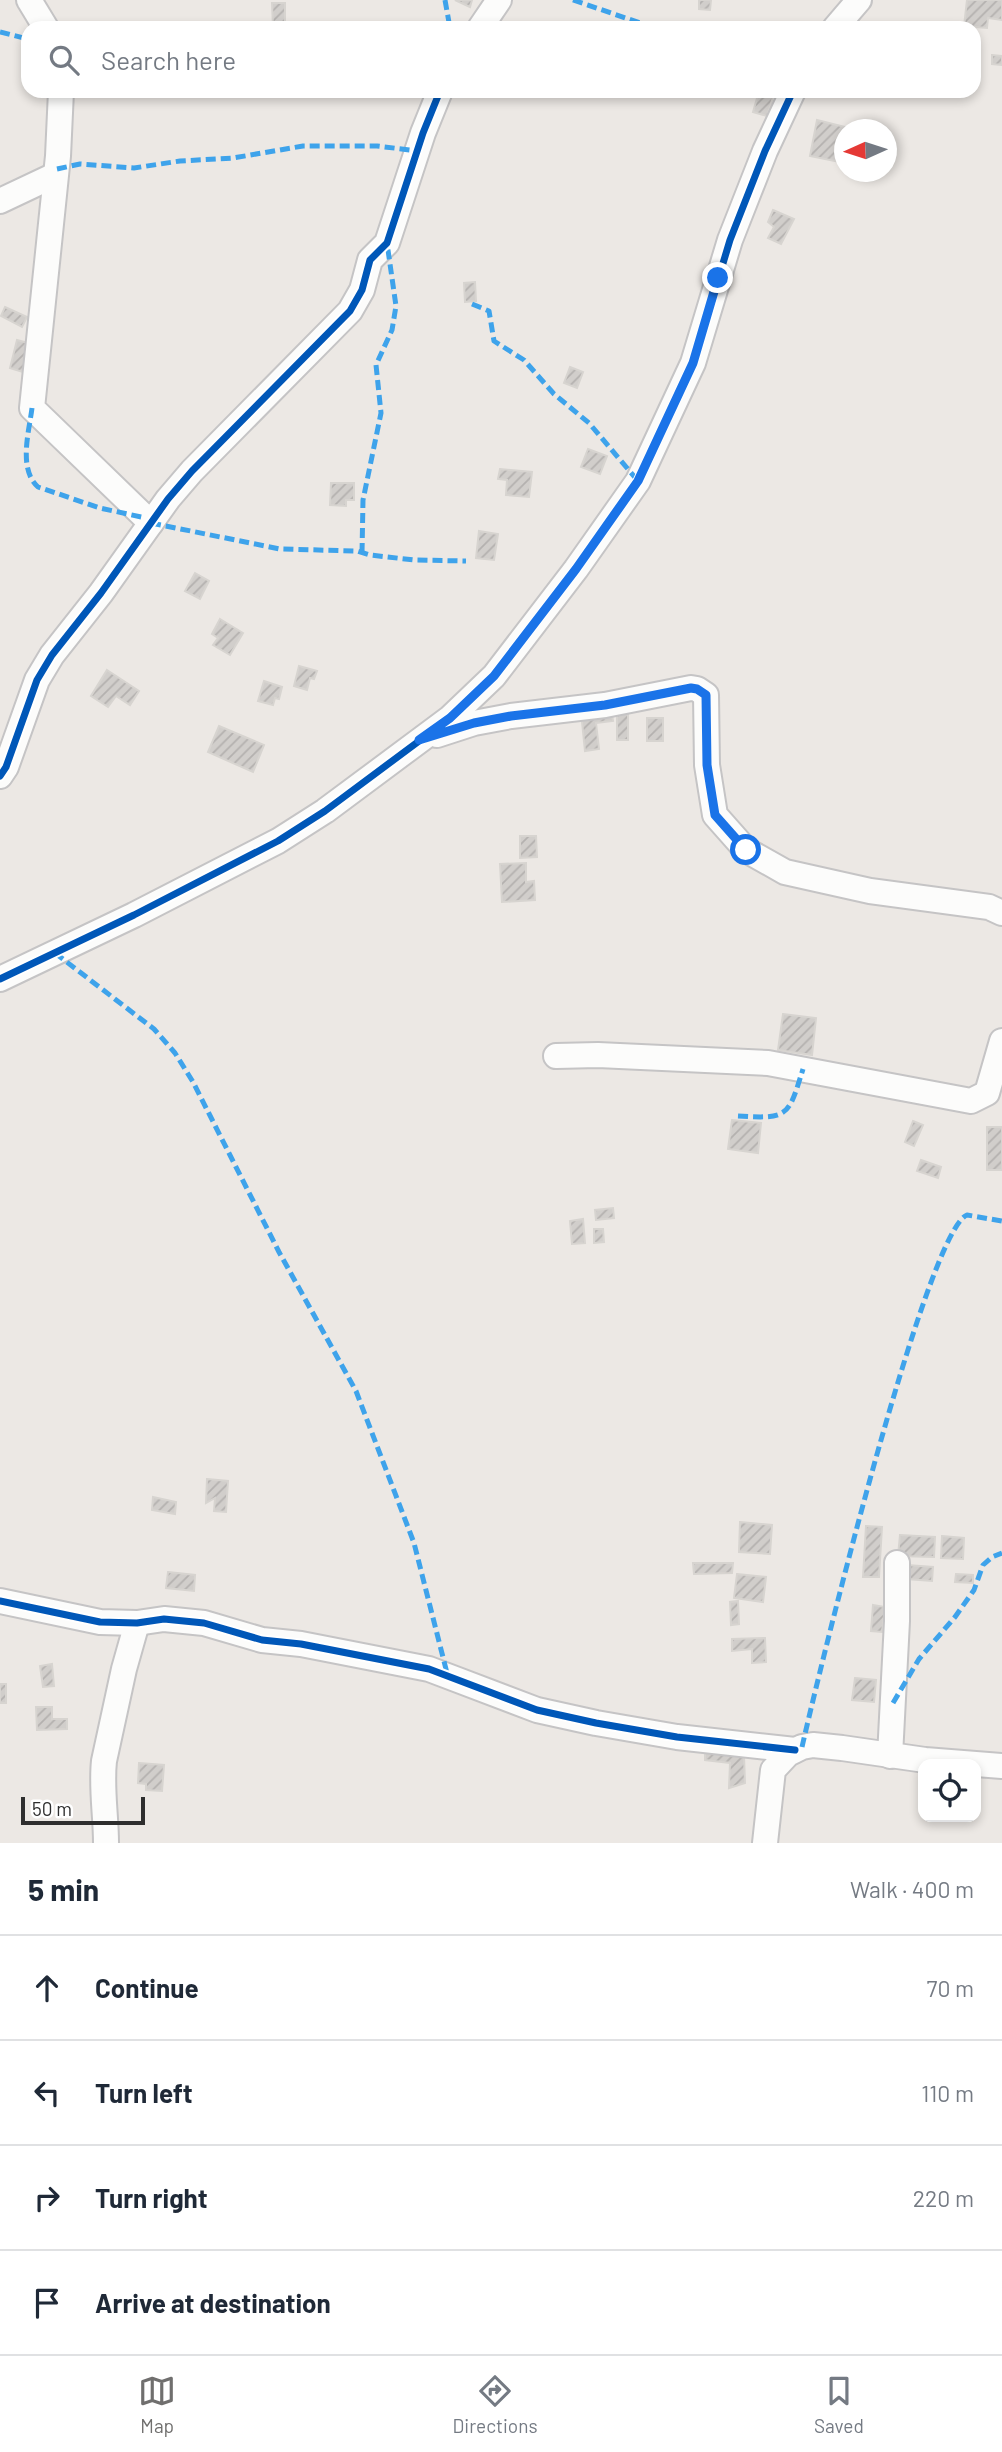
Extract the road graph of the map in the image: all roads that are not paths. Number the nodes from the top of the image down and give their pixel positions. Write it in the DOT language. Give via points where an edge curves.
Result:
graph roads {
  1 [pos="29,0"];
  2 [pos="499,0"];
  3 [pos="859,0"];
  4 [pos="42,21"];
  5 [pos="485,21"];
  6 [pos="841,21"];
  7 [pos="61,98"];
  8 [pos="437,98"];
  9 [pos="790,98"];
  10 [pos="55,176"];
  11 [pos="0,201"];
  12 [pos="152,523"];
  13 [pos="419,740"];
  14 [pos="0,776"];
  15 [pos="1002,913"];
  16 [pos="0,979"];
  17 [pos="1002,1041"];
  18 [pos="556,1056"];
  19 [pos="897,1563"];
  20 [pos="0,1601"];
  21 [pos="137,1623"];
  22 [pos="795,1749"];
  23 [pos="890,1756"];
  24 [pos="1002,1766"];
  25 [pos="106,1843"];
  26 [pos="765,1843"];
  1 -- 4 [label="street"];
  2 -- 5 [label="street"];
  3 -- 6 [label="street"];
  7 -- 10 [label="street"];
  8 -- 12 [label="street" via="387,243 370,260 350,311 192,471"];
  9 -- 13 [label="street" via="730,240 693,363 638,481 494,676"];
  10 -- 11 [label="street"];
  10 -- 12 [label="street" via="32,408"];
  12 -- 14 [label="street" via="52,655 37,680"];
  13 -- 15 [label="street" via="511,716 697,689 706,695 707,765 715,815 746,850 785,872"];
  13 -- 16 [label="street" via="278,841"];
  17 -- 18 [label="street" via="987,1093 971,1101 768,1063"];
  19 -- 23 [label="street"];
  20 -- 21 [label="street" via="100,1622"];
  21 -- 22 [label="street" via="164,1619 204,1623 262,1640 420,1667 537,1710 596,1723"];
  21 -- 25 [label="street" via="102,1775"];
  22 -- 23 [label="street" via="813,1745"];
  22 -- 26 [label="street" via="771,1777"];
  23 -- 24 [label="street"];
}
